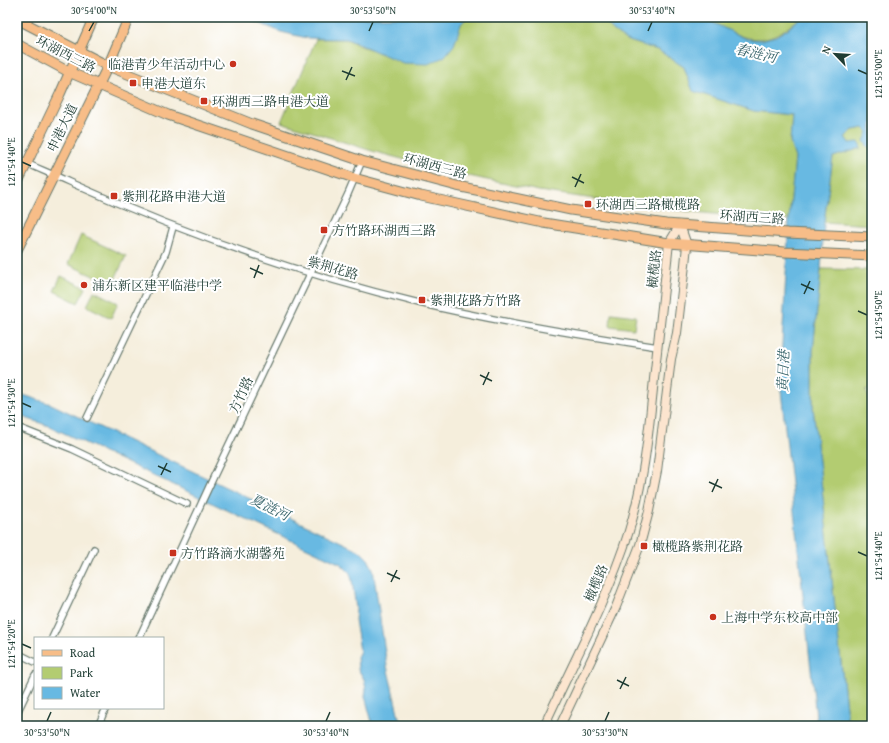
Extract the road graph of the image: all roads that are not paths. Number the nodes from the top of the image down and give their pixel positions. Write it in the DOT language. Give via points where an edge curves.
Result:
graph roads {
  1 [pos="94,17"];
  2 [pos="129,17"];
  3 [pos="17,19"];
  4 [pos="17,44"];
  5 [pos="78,50"];
  6 [pos="108,66"];
  7 [pos="69,72"];
  8 [pos="98,86"];
  9 [pos="17,159"];
  10 [pos="362,160"];
  11 [pos="27,164"];
  12 [pos="53,175"];
  13 [pos="354,178"];
  14 [pos="17,184"];
  15 [pos="680,225"];
  16 [pos="173,227"];
  17 [pos="872,237"];
  18 [pos="668,243"];
  19 [pos="687,245"];
  20 [pos="17,250"];
  21 [pos="872,256"];
  22 [pos="310,274"];
  23 [pos="658,347"];
  24 [pos="87,418"];
  25 [pos="17,427"];
  26 [pos="187,504"];
  27 [pos="94,549"];
  28 [pos="52,637"];
  29 [pos="139,637"];
  30 [pos="17,653"];
  31 [pos="34,662"];
  32 [pos="34,677"];
  33 [pos="106,709"];
  34 [pos="17,713"];
  35 [pos="98,726"];
  36 [pos="544,726"];
  37 [pos="560,726"];
  1 -- 5 [label="main road, 申港大道"];
  2 -- 6 [label="main road, 申港大道"];
  3 -- 5 [label="main road, 环湖西三路"];
  4 -- 7 [label="main road, 环湖西三路"];
  5 -- 6 [label="main road, 环湖西三路"];
  5 -- 7 [label="main road, 申港大道"];
  6 -- 8 [label="main road, 申港大道"];
  6 -- 10 [label="main road, 环湖西三路" via="252,124"];
  7 -- 8 [label="main road, 环湖西三路"];
  7 -- 11 [label="main road, 申港大道"];
  8 -- 12 [label="main road, 申港大道"];
  8 -- 13 [label="main road, 环湖西三路" via="168,115"];
  9 -- 11 [label="street, 紫荆花路"];
  10 -- 13 [label="street, 方竹路"];
  10 -- 15 [label="main road, 环湖西三路" via="487,193 571,210"];
  11 -- 12 [label="street, 紫荆花路"];
  11 -- 14 [label="main road, 申港大道"];
  12 -- 16 [label="street, 紫荆花路"];
  12 -- 20 [label="main road, 申港大道"];
  13 -- 18 [label="main road, 环湖西三路" via="421,196 544,223"];
  13 -- 22 [label="street, 方竹路"];
  15 -- 17 [label="main road, 环湖西三路"];
  15 -- 18 [label="main road, 橄榄路"];
  15 -- 19 [label="main road, 橄榄路"];
  16 -- 22 [label="street, 紫荆花路"];
  16 -- 24 [label="street" via="166,252"];
  18 -- 19 [label="main road, 环湖西三路"];
  18 -- 23 [label="main road, 橄榄路"];
  19 -- 21 [label="main road, 环湖西三路"];
  19 -- 37 [label="main road, 橄榄路" via="657,471 649,511 640,545 616,607"];
  22 -- 23 [label="street, 紫荆花路" via="397,298 528,326"];
  22 -- 29 [label="street, 方竹路"];
  23 -- 36 [label="main road, 橄榄路" via="643,468 629,531 602,600"];
  25 -- 26 [label="street" via="72,449"];
  27 -- 28 [label="street"];
  30 -- 31 [label="street"];
  32 -- 34 [label="street"];
  33 -- 35 [label="street"];
}
